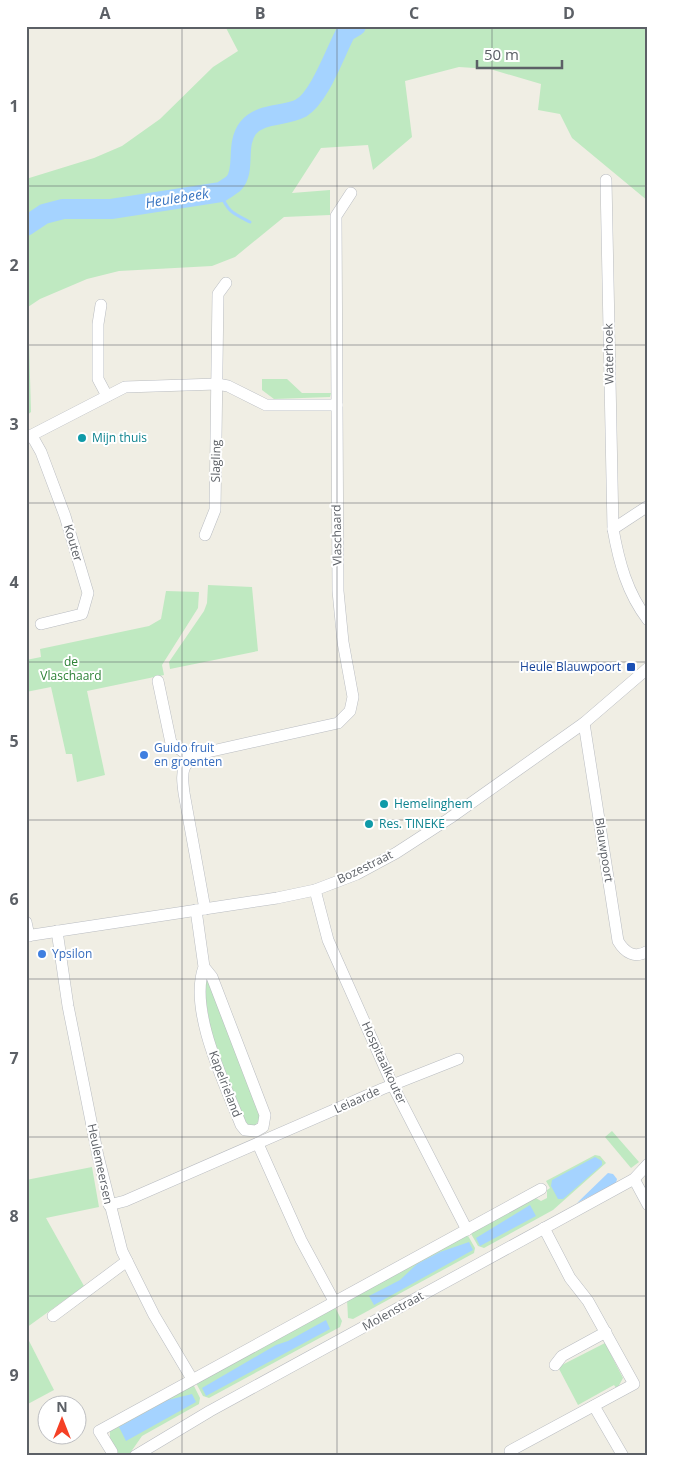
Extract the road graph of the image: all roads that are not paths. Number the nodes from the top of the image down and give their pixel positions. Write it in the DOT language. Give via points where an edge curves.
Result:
graph roads {
  1 [pos="606,180"];
  2 [pos="351,193"];
  3 [pos="226,283"];
  4 [pos="101,305"];
  5 [pos="217,384"];
  6 [pos="107,396"];
  7 [pos="337,405"];
  8 [pos="29,437"];
  9 [pos="648,506"];
  10 [pos="613,529"];
  11 [pos="204,535"];
  12 [pos="648,620"];
  13 [pos="41,624"];
  14 [pos="648,668"];
  15 [pos="158,681"];
  16 [pos="584,723"];
  17 [pos="192,758"];
  18 [pos="315,890"];
  19 [pos="200,910"];
  20 [pos="26,922"];
  21 [pos="58,931"];
  22 [pos="28,936"];
  23 [pos="648,951"];
  24 [pos="204,967"];
  25 [pos="458,1059"];
  26 [pos="393,1086"];
  27 [pos="258,1144"];
  28 [pos="648,1164"];
  29 [pos="634,1179"];
  30 [pos="541,1189"];
  31 [pos="109,1205"];
  32 [pos="648,1205"];
  33 [pos="544,1228"];
  34 [pos="467,1230"];
  35 [pos="127,1262"];
  36 [pos="334,1301"];
  37 [pos="53,1316"];
  38 [pos="606,1332"];
  39 [pos="555,1365"];
  40 [pos="192,1379"];
  41 [pos="594,1406"];
  42 [pos="510,1451"];
  43 [pos="112,1452"];
  44 [pos="135,1456"];
  45 [pos="623,1456"];
  1 -- 10 [label="street, Waterhoek"];
  2 -- 7 [label="street, Vlaschaard" via="336,216"];
  3 -- 5 [label="street, Slagling" via="218,294"];
  4 -- 6 [label="street" via="98,380"];
  5 -- 6 [label="street" via="143,385 125,387"];
  5 -- 7 [label="street" via="266,405"];
  5 -- 11 [label="street, Slagling" via="215,510"];
  6 -- 8 [label="street"];
  7 -- 17 [label="street, Vlaschaard" via="338,591 353,697 350,711 338,724 215,750"];
  8 -- 13 [label="street, Kouter" via="41,452 88,592 82,614"];
  9 -- 10 [label="street"];
  10 -- 12 [label="street, Waterhoek" via="627,585"];
  14 -- 16 [label="street, Bozestraat"];
  15 -- 17 [label="street" via="172,743"];
  16 -- 18 [label="street, Bozestraat" via="404,848 357,874"];
  16 -- 23 [label="street, Blauwpoort" via="618,941 623,950 632,954 641,955"];
  17 -- 19 [label="street" via="184,766 182,776"];
  18 -- 19 [label="street, Bozestraat"];
  18 -- 26 [label="street, Hospitaalkouter" via="328,940"];
  19 -- 21 [label="street, Bozestraat"];
  19 -- 24 [label="street, Kapelrieland"];
  20 -- 22 [label="street"];
  21 -- 22 [label="street, Bozestraat"];
  21 -- 31 [label="street, Heulemeersen" via="68,1006"];
  24 -- 24 [label="street, Kapelrieland" via="212,977 265,1115 262,1127 256,1130 245,1130 241,1125 209,1043 200,986"];
  25 -- 26 [label="street, Leiaarde"];
  26 -- 27 [label="street, Leiaarde"];
  26 -- 34 [label="street, Hospitaalkouter"];
  27 -- 31 [label="street, Leiaarde"];
  27 -- 36 [label="street" via="301,1240"];
  28 -- 29 [label="street, Molenstraat"];
  29 -- 32 [label="street"];
  29 -- 33 [label="street, Molenstraat"];
  30 -- 34 [label="street"];
  31 -- 35 [label="street, Heulemeersen"];
  33 -- 38 [label="street" via="570,1278"];
  33 -- 44 [label="street, Molenstraat" via="210,1411"];
  34 -- 36 [label="street"];
  35 -- 37 [label="street"];
  35 -- 40 [label="street, Heulemeersen" via="154,1316"];
  36 -- 40 [label="street"];
  38 -- 39 [label="street" via="562,1356"];
  38 -- 41 [label="street" via="634,1384"];
  40 -- 43 [label="street" via="99,1431"];
  41 -- 42 [label="street"];
  41 -- 45 [label="street"];
}
